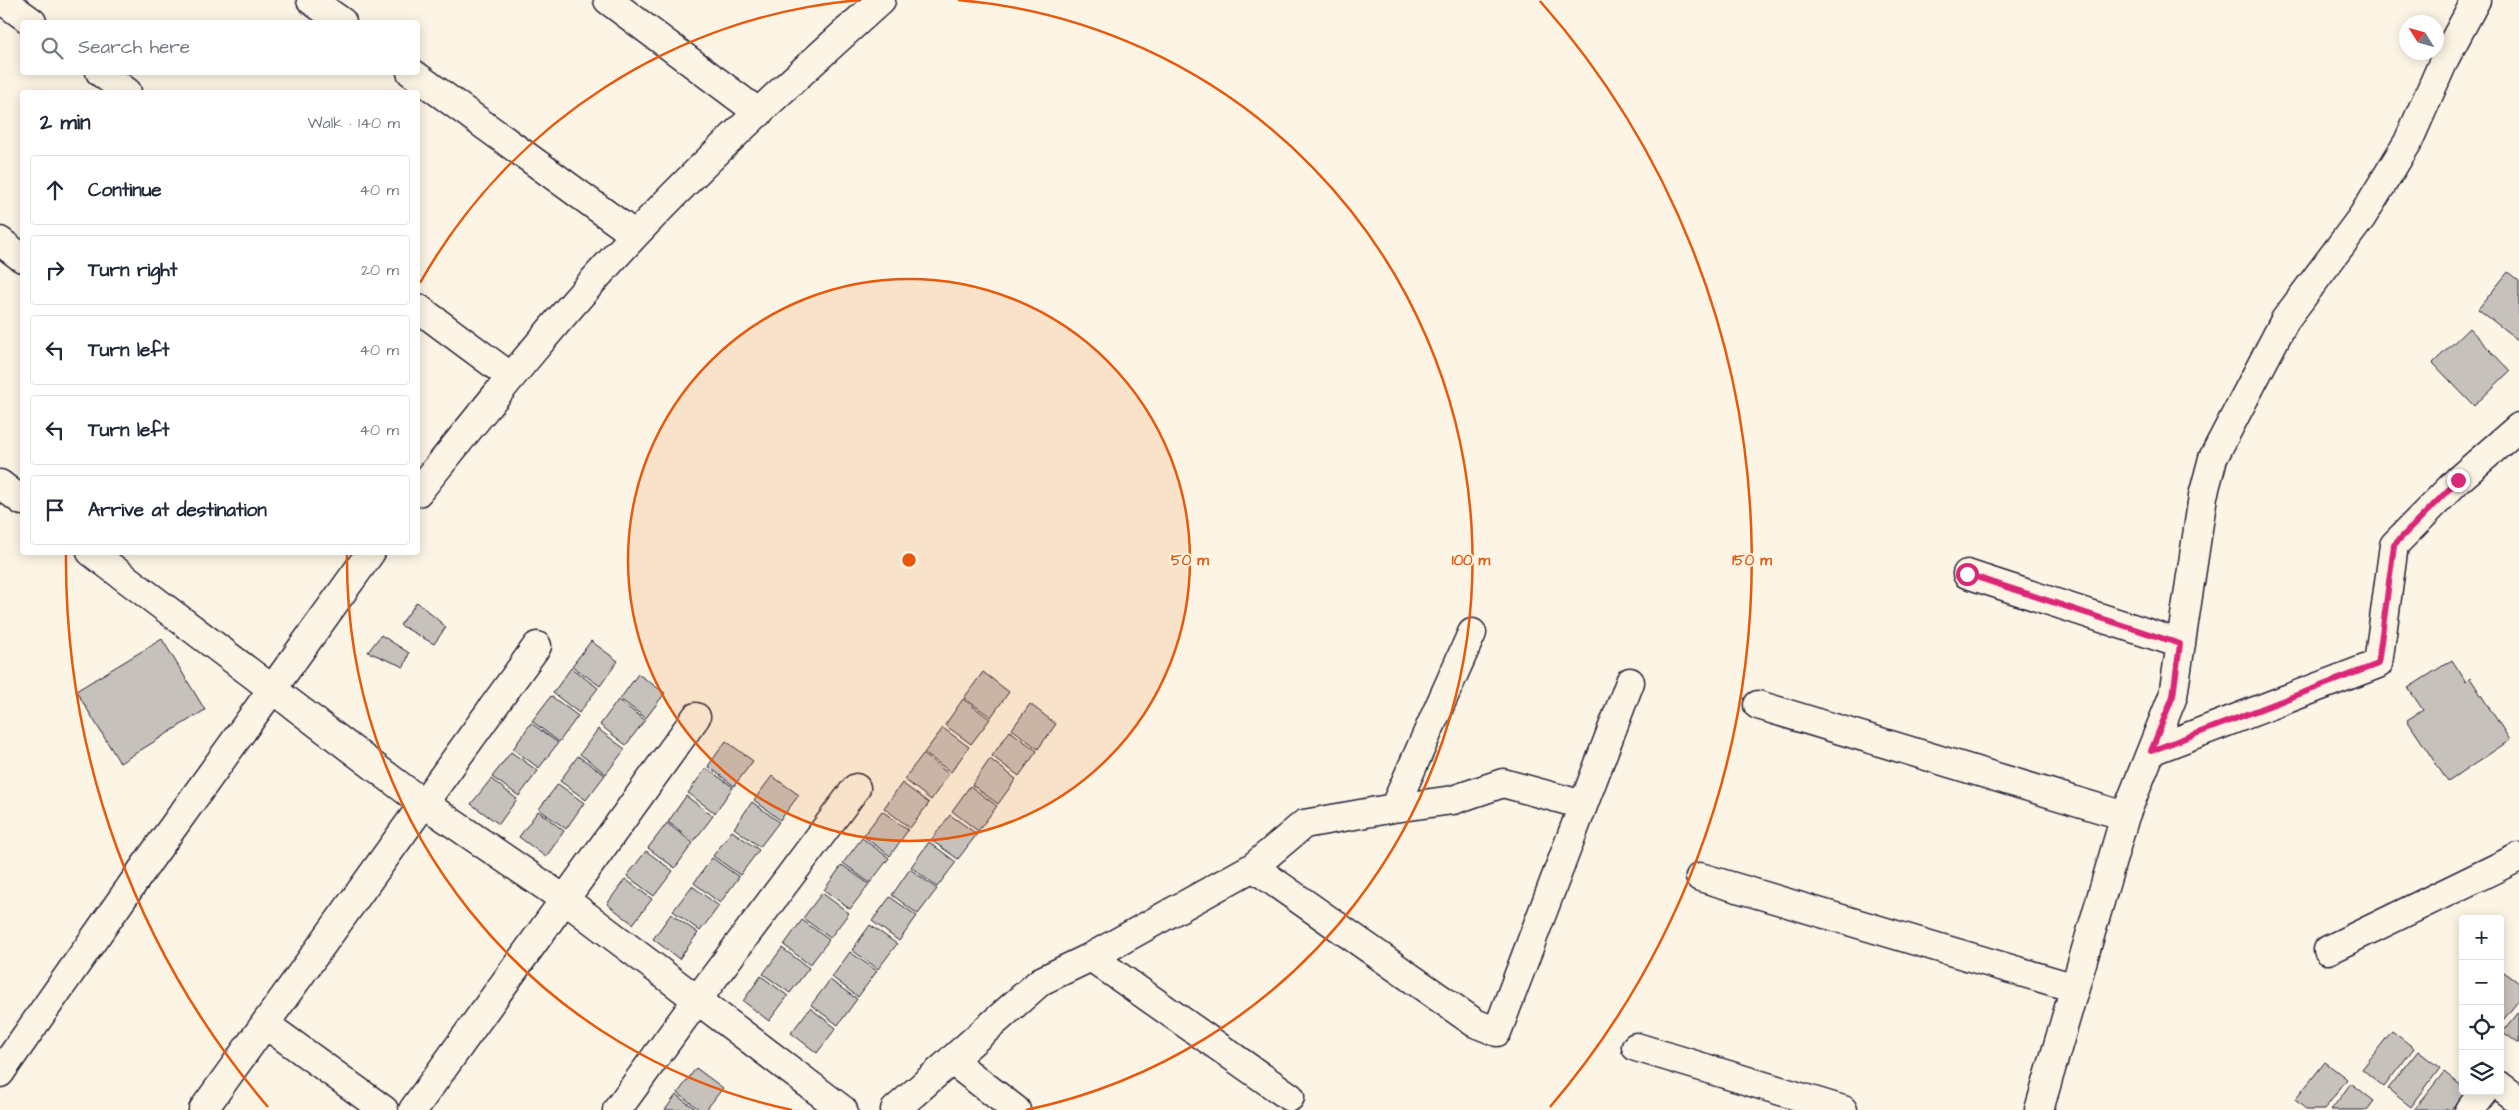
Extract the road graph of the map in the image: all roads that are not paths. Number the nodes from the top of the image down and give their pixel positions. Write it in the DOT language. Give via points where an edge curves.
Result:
graph roads {
  1 [pos="2,0"];
  2 [pos="311,0"];
  3 [pos="608,0"];
  4 [pos="881,0"];
  5 [pos="2476,0"];
  6 [pos="29,20"];
  7 [pos="339,20"];
  8 [pos="104,75"];
  9 [pos="415,75"];
  10 [pos="124,90"];
  11 [pos="759,113"];
  12 [pos="635,235"];
  13 [pos="0,241"];
  14 [pos="20,256"];
  15 [pos="420,309"];
  16 [pos="511,377"];
  17 [pos="2519,427"];
  18 [pos="0,484"];
  19 [pos="420,490"];
  20 [pos="20,499"];
  21 [pos="95,555"];
  22 [pos="369,555"];
  23 [pos="1967,574"];
  24 [pos="1472,633"];
  25 [pos="2180,644"];
  26 [pos="537,646"];
  27 [pos="1630,682"];
  28 [pos="273,689"];
  29 [pos="1758,705"];
  30 [pos="696,717"];
  31 [pos="2151,751"];
  32 [pos="856,788"];
  33 [pos="424,802"];
  34 [pos="1583,805"];
  35 [pos="1394,808"];
  36 [pos="2125,816"];
  37 [pos="2519,857"];
  38 [pos="1253,867"];
  39 [pos="1700,877"];
  40 [pos="564,899"];
  41 [pos="2328,950"];
  42 [pos="1091,957"];
  43 [pos="2075,988"];
  44 [pos="697,1000"];
  45 [pos="265,1024"];
  46 [pos="1636,1047"];
  47 [pos="951,1060"];
  48 [pos="0,1073"];
  49 [pos="2504,1089"];
  50 [pos="2481,1095"];
  51 [pos="1290,1096"];
  52 [pos="2519,1100"];
  53 [pos="203,1110"];
  54 [pos="384,1110"];
  55 [pos="413,1110"];
  56 [pos="617,1110"];
  57 [pos="843,1110"];
  58 [pos="895,1110"];
  59 [pos="1016,1110"];
  60 [pos="1843,1110"];
  61 [pos="2039,1110"];
  62 [pos="2469,1110"];
  1 -- 6 [label="street"];
  2 -- 7 [label="street"];
  3 -- 11 [label="street"];
  4 -- 11 [label="street"];
  5 -- 25 [label="street" via="2445,58 2408,142 2362,217 2285,320 2213,458 2203,496"];
  8 -- 10 [label="street"];
  9 -- 12 [label="street"];
  11 -- 12 [label="street"];
  12 -- 16 [label="street"];
  13 -- 14 [label="street"];
  15 -- 16 [label="street"];
  16 -- 19 [label="street"];
  17 -- 31 [label="street" via="2458,480 2394,545 2378,664"];
  18 -- 20 [label="street"];
  21 -- 28 [label="street"];
  22 -- 28 [label="street"];
  23 -- 25 [label="street"];
  24 -- 35 [label="street"];
  25 -- 31 [label="street" via="2173,696"];
  26 -- 33 [label="street"];
  27 -- 34 [label="street"];
  28 -- 33 [label="street"];
  28 -- 48 [label="street"];
  29 -- 36 [label="street"];
  30 -- 40 [label="street"];
  31 -- 36 [label="street"];
  32 -- 44 [label="street"];
  33 -- 40 [label="street"];
  33 -- 45 [label="street"];
  34 -- 35 [label="street" via="1503,783 1453,800"];
  34 -- 38 [label="street" via="1497,1032 1475,1023"];
  35 -- 38 [label="street" via="1304,824"];
  36 -- 43 [label="street"];
  37 -- 41 [label="street"];
  38 -- 42 [label="street"];
  39 -- 43 [label="street"];
  40 -- 44 [label="street"];
  40 -- 55 [label="street"];
  42 -- 47 [label="street" via="1041,981"];
  42 -- 51 [label="street"];
  43 -- 61 [label="street"];
  44 -- 56 [label="street"];
  44 -- 57 [label="street"];
  45 -- 53 [label="street"];
  45 -- 54 [label="street"];
  46 -- 60 [label="street"];
  47 -- 58 [label="street"];
  47 -- 59 [label="street"];
  49 -- 52 [label="street"];
  50 -- 62 [label="street"];
}
